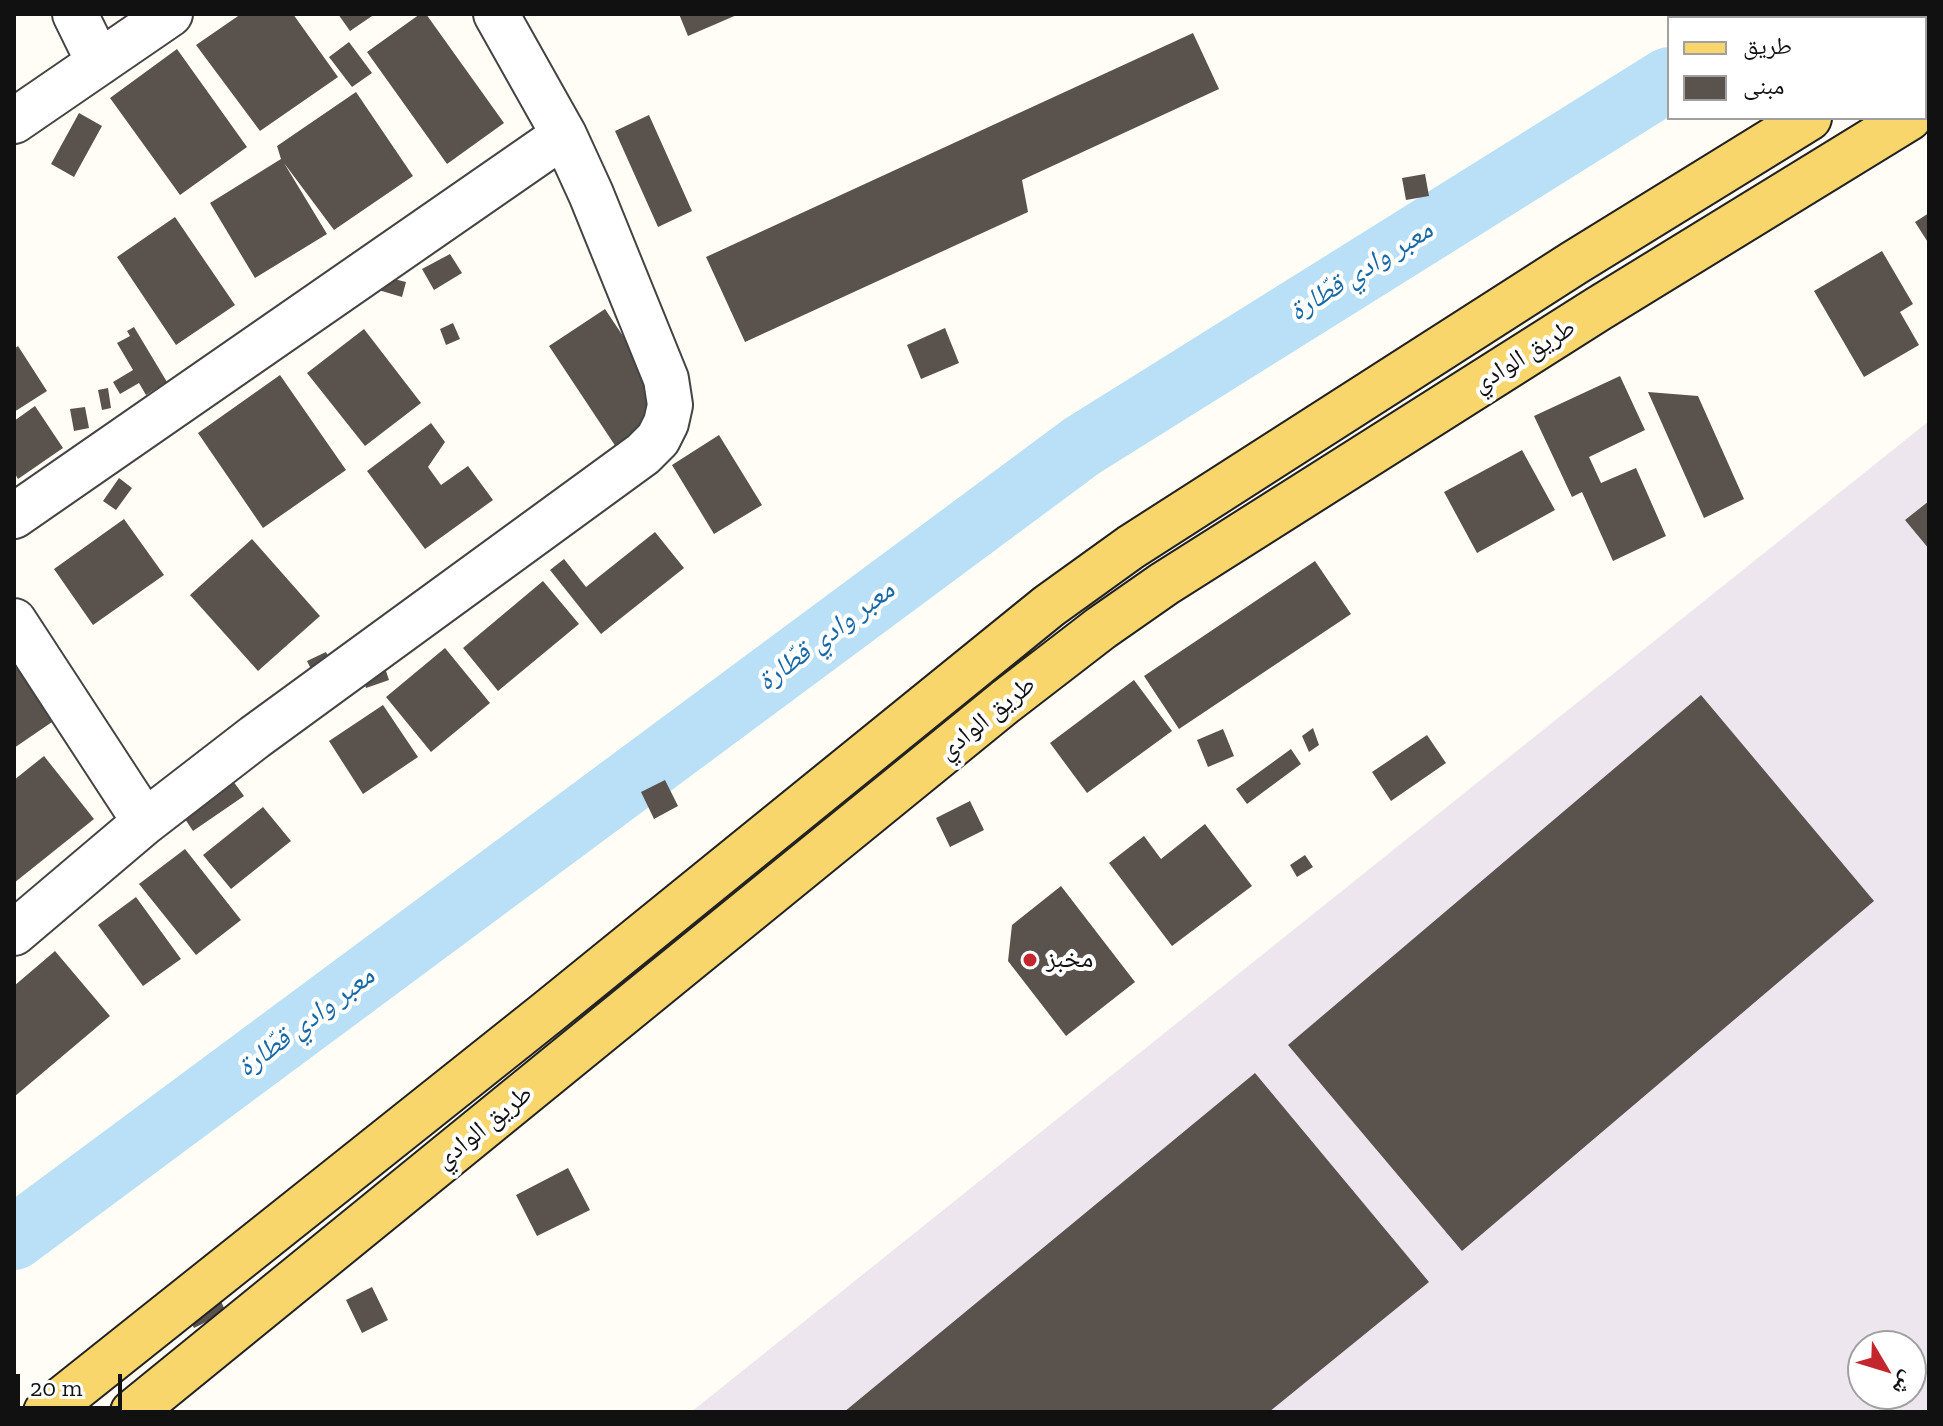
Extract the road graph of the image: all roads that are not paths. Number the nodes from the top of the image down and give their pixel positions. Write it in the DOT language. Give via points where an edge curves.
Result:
graph roads {
  1 [pos="75,14"];
  2 [pos="170,14"];
  3 [pos="496,14"];
  4 [pos="99,63"];
  5 [pos="1806,120"];
  6 [pos="1906,120"];
  7 [pos="14,121"];
  8 [pos="564,135"];
  9 [pos="14,516"];
  10 [pos="14,621"];
  11 [pos="974,665"];
  12 [pos="1005,702"];
  13 [pos="145,822"];
  14 [pos="14,933"];
  15 [pos="547,1013"];
  16 [pos="577,1051"];
  17 [pos="231,1265"];
  18 [pos="261,1308"];
  19 [pos="46,1412"];
  20 [pos="133,1412"];
  1 -- 4 [label="street"];
  2 -- 4 [label="street"];
  3 -- 8 [label="street"];
  4 -- 7 [label="street"];
  5 -- 11 [label="main road, طريق الوادي" via="1131,547"];
  6 -- 12 [label="main road, طريق الوادي" via="1164,584"];
  8 -- 9 [label="street"];
  8 -- 13 [label="street" via="666,379 670,405 658,439"];
  10 -- 13 [label="street"];
  11 -- 12 [label="main road"];
  11 -- 15 [label="main road, طريق الوادي"];
  12 -- 16 [label="main road, طريق الوادي"];
  13 -- 14 [label="street"];
  15 -- 16 [label="main road"];
  15 -- 17 [label="main road, طريق الوادي"];
  16 -- 18 [label="main road, طريق الوادي"];
  17 -- 18 [label="main road"];
  17 -- 19 [label="main road, طريق الوادي"];
  18 -- 20 [label="main road, طريق الوادي"];
}
